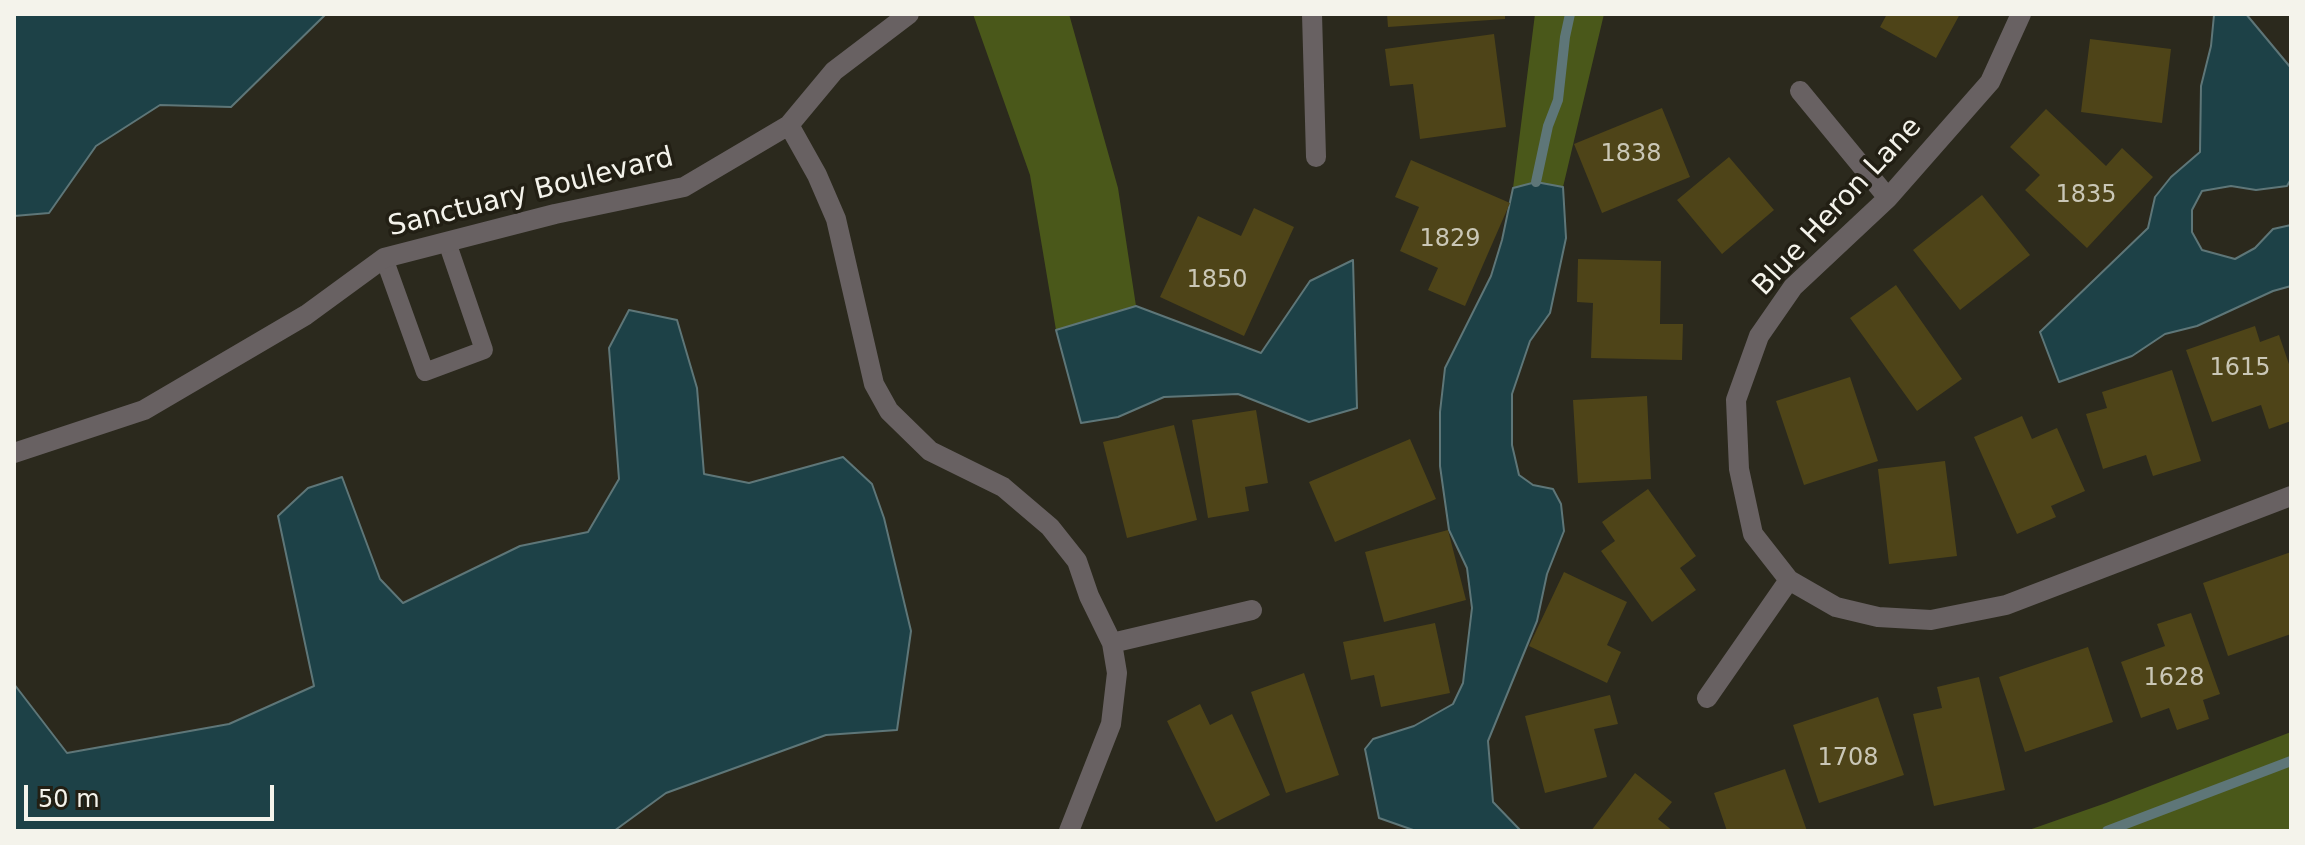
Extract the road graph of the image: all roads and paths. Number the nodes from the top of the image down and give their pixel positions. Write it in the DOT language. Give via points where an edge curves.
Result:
graph roads {
  1 [pos="909,14"];
  2 [pos="1312,14"];
  3 [pos="2021,14"];
  4 [pos="1800,91"];
  5 [pos="789,125"];
  6 [pos="1316,157"];
  7 [pos="1888,198"];
  8 [pos="447,242"];
  9 [pos="384,258"];
  10 [pos="14,453"];
  11 [pos="2291,496"];
  12 [pos="1789,580"];
  13 [pos="1252,610"];
  14 [pos="1112,643"];
  15 [pos="1707,698"];
  16 [pos="1069,831"];
  1 -- 5 [label="street, Sanctuary Boulevard" via="834,71"];
  2 -- 6 [label="street"];
  3 -- 7 [label="street, Blue Heron Lane" via="1990,82"];
  4 -- 7 [label="street"];
  5 -- 8 [label="street, Sanctuary Boulevard" via="684,187"];
  5 -- 14 [label="street" via="836,219 874,384 889,411 930,451 1003,487 1050,527 1077,561"];
  7 -- 12 [label="street, Blue Heron Lane" via="1793,287 1759,336 1736,400 1739,469 1753,534"];
  8 -- 9 [label="street, Sanctuary Boulevard"];
  8 -- 9 [label="lane" via="484,350 425,372"];
  9 -- 10 [label="street, Sanctuary Boulevard" via="306,315 144,410"];
  11 -- 12 [label="street, Blue Heron Lane" via="2006,605 1931,620 1878,617 1836,607"];
  12 -- 15 [label="street"];
  13 -- 14 [label="street"];
  14 -- 16 [label="street" via="1117,673 1111,724"];
}
